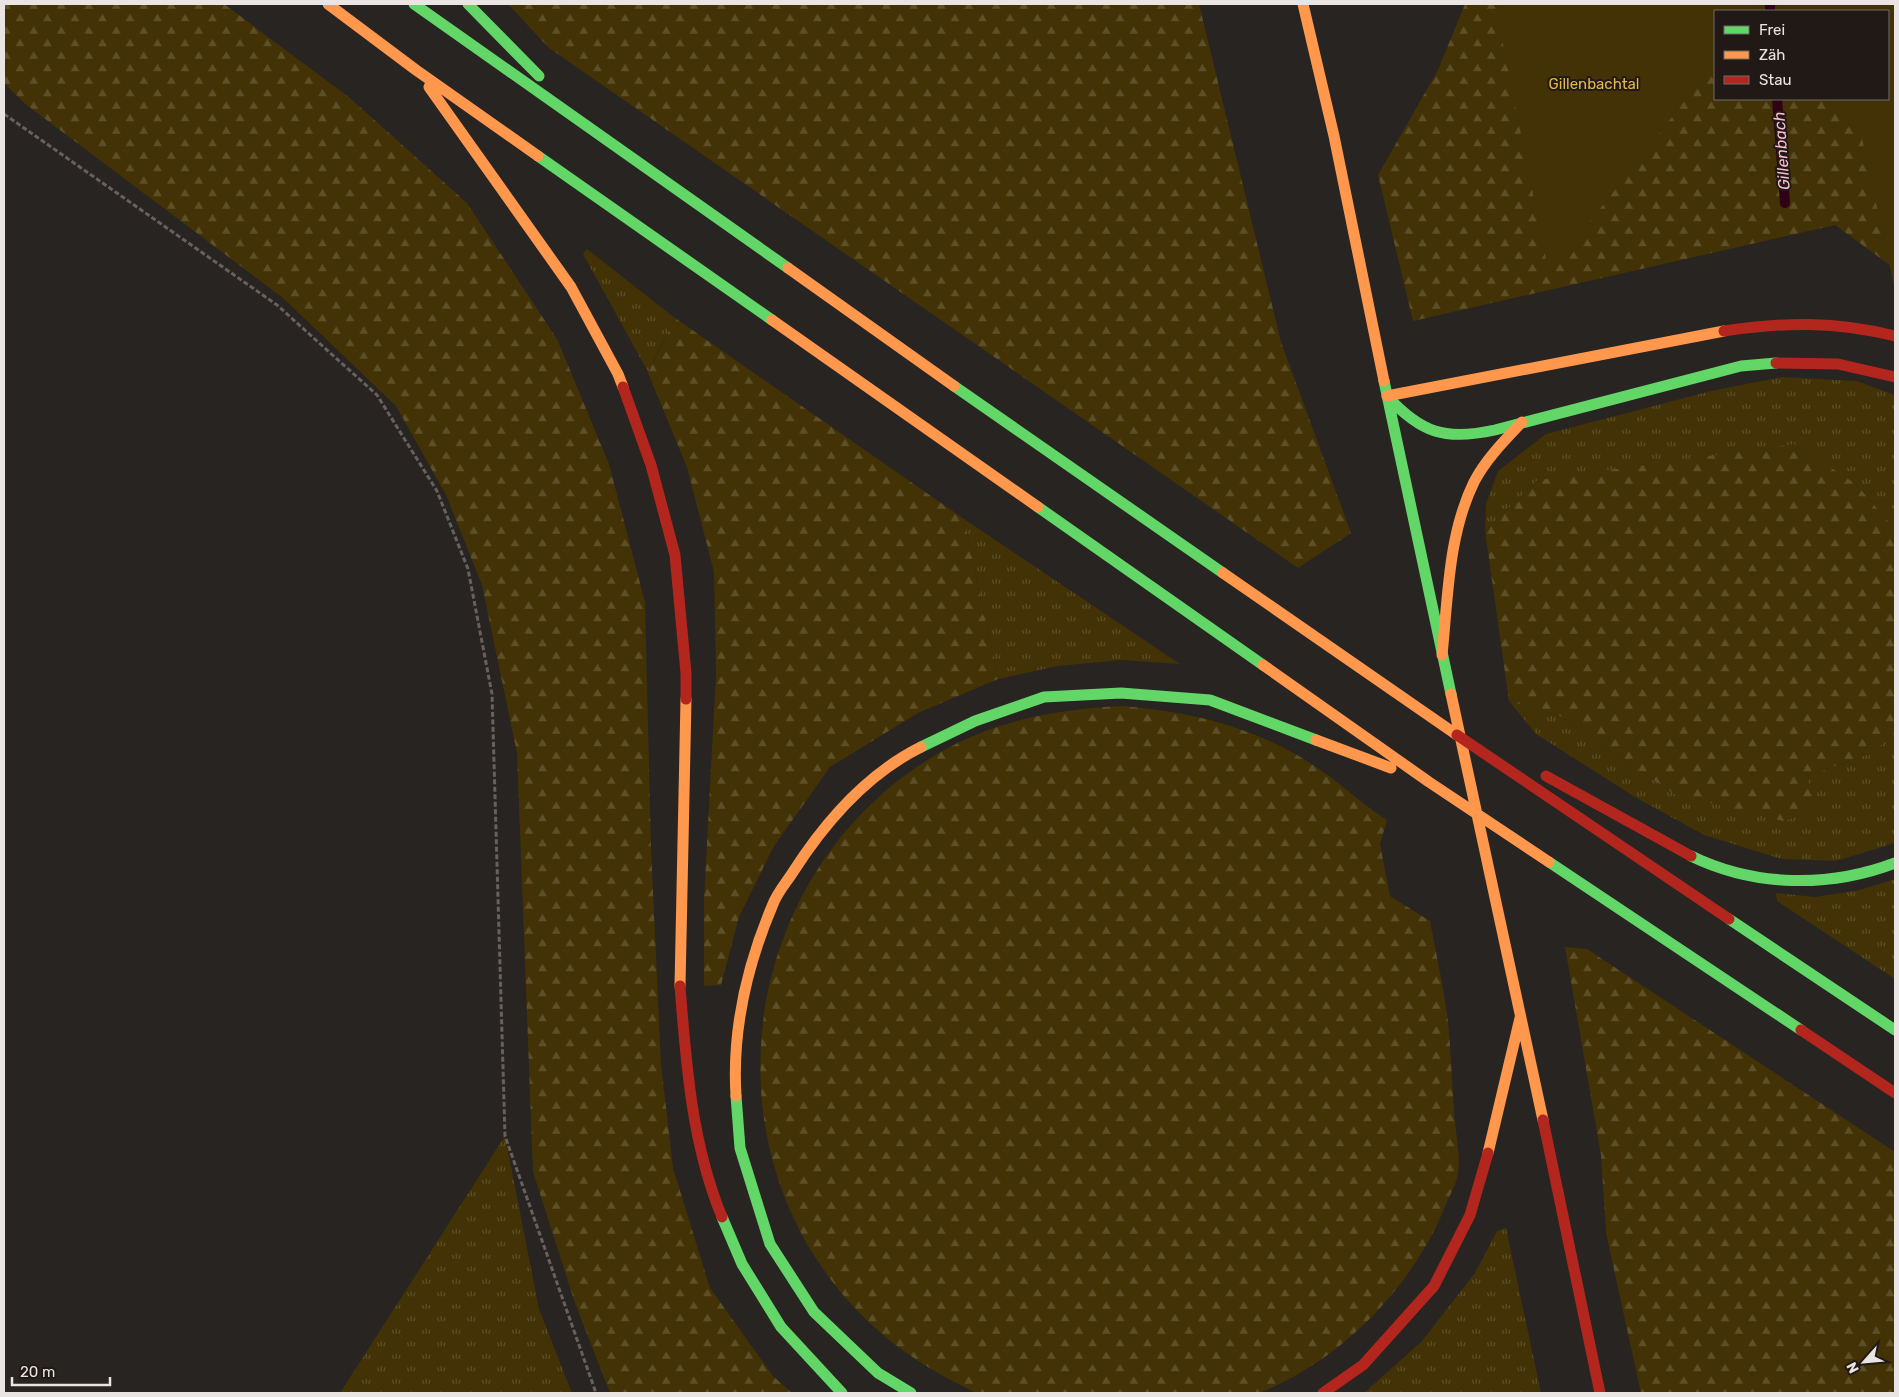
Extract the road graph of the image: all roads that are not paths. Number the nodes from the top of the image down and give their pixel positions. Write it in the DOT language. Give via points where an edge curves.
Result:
graph roads {
  1 [pos="328,4"];
  2 [pos="414,4"];
  3 [pos="468,4"];
  4 [pos="1303,4"];
  5 [pos="416,70"];
  6 [pos="587,125"];
  7 [pos="1895,336"];
  8 [pos="1895,377"];
  9 [pos="1387,396"];
  10 [pos="1522,422"];
  11 [pos="1442,656"];
  12 [pos="1402,698"];
  13 [pos="1515,759"];
  14 [pos="1532,768"];
  15 [pos="1429,782"];
  16 [pos="1895,863"];
  17 [pos="1520,1018"];
  18 [pos="1895,1030"];
  19 [pos="1895,1093"];
  20 [pos="842,1393"];
  21 [pos="912,1393"];
  22 [pos="1323,1393"];
  23 [pos="1600,1393"];
  1 -- 5 [label="main road"];
  2 -- 6 [label="main road"];
  3 -- 6 [label="main road"];
  4 -- 9 [label="main road"];
  5 -- 15 [label="main road"];
  5 -- 20 [label="main road" via="571,287 618,374 651,465 675,555 686,672 680,981 686,1076 709,1186 742,1264 781,1327"];
  6 -- 12 [label="main road"];
  7 -- 9 [label="main road" via="1853,325 1817,322 1754,326"];
  8 -- 10 [label="main road" via="1845,364 1773,362 1741,366"];
  9 -- 10 [label="main road" via="1411,419 1436,433 1451,436"];
  9 -- 11 [label="main road"];
  10 -- 11 [label="main road" via="1486,463 1464,506 1452,569"];
  11 -- 17 [label="main road"];
  12 -- 13 [label="main road"];
  12 -- 18 [label="main road"];
  14 -- 16 [label="main road" via="1696,858 1730,869 1770,878 1819,881 1868,874"];
  15 -- 19 [label="main road"];
  15 -- 21 [label="main road" via="1210,700 1121,693 1044,697 975,721 912,752 864,786 816,836 773,903 745,985 734,1060 740,1148 770,1244 814,1312 878,1373"];
  17 -- 22 [label="main road" via="1494,1134 1470,1215 1434,1286 1363,1365"];
  17 -- 23 [label="main road"];
}
